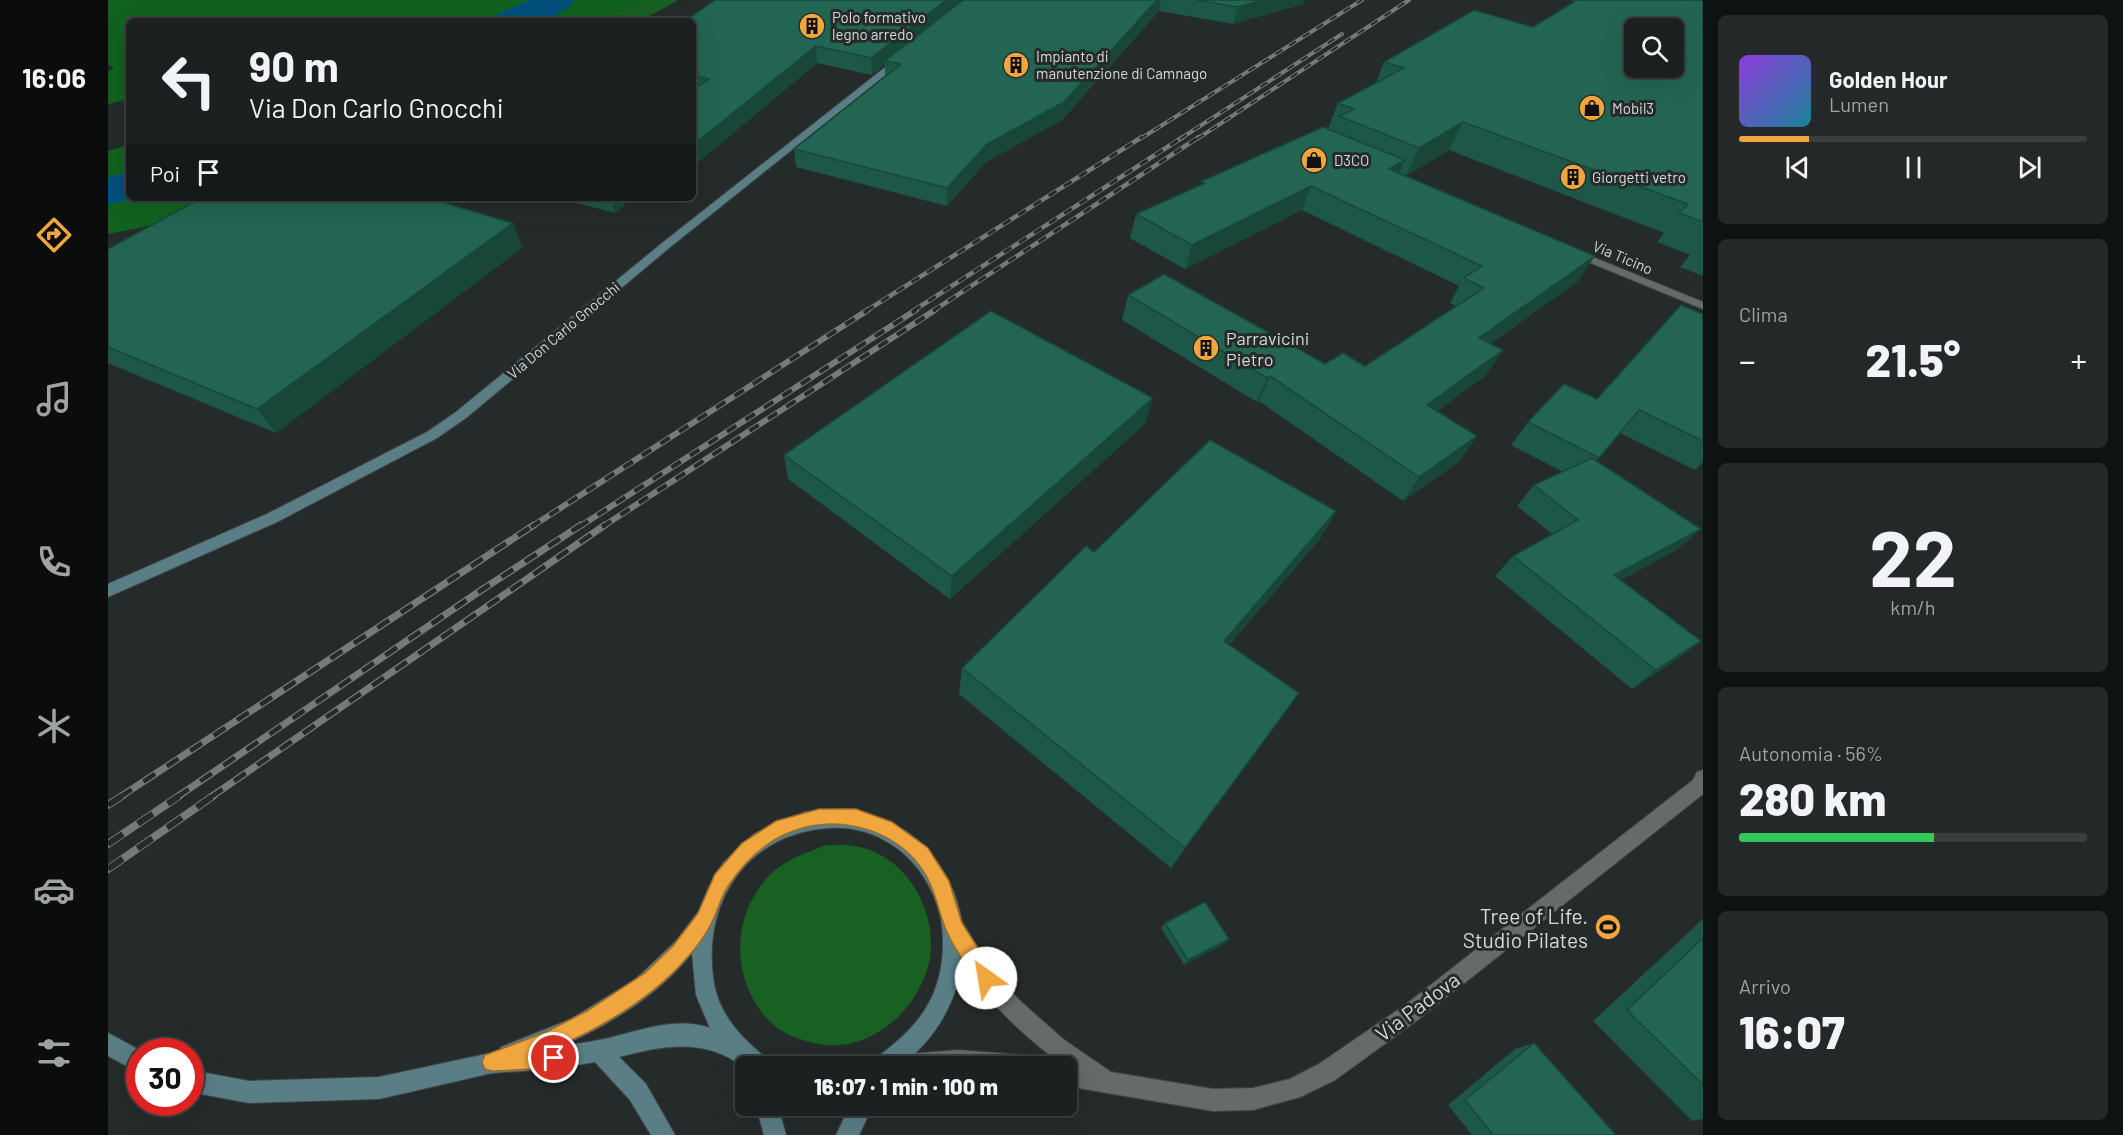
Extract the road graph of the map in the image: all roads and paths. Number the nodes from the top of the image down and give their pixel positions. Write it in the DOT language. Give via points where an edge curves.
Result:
graph roads {
  1 [pos="909,52"];
  2 [pos="1558,246"];
  3 [pos="1703,306"];
  4 [pos="108,591"];
  5 [pos="1703,778"];
  6 [pos="705,919"];
  7 [pos="954,927"];
  8 [pos="108,1044"];
  9 [pos="599,1051"];
  10 [pos="126,1054"];
  11 [pos="739,1056"];
  12 [pos="741,1056"];
  13 [pos="897,1056"];
  14 [pos="492,1062"];
  15 [pos="1077,1077"];
  16 [pos="1114,1083"];
  17 [pos="204,1084"];
  18 [pos="770,1116"];
  19 [pos="857,1116"];
  20 [pos="664,1135"];
  21 [pos="776,1135"];
  22 [pos="847,1135"];
  1 -- 4 [label="street, Via Don Carlo Gnocchi" via="432,435 272,518"];
  2 -- 3 [label="street, Via Ticino"];
  5 -- 16 [label="street, Via Padova" via="1699,786 1412,1012 1327,1072 1292,1089 1252,1099 1213,1100"];
  6 -- 7 [label="street" via="722,880 748,849 782,826 819,817 856,817 892,830 921,854 943,887"];
  6 -- 12 [label="street" via="700,964 710,1010"];
  6 -- 14 [label="street" via="680,952 628,998 551,1040"];
  7 -- 13 [label="street" via="953,968 939,1008 915,1043"];
  7 -- 16 [label="street" via="986,978 1039,1032 1073,1060"];
  8 -- 10 [label="street"];
  9 -- 11 [label="street" via="659,1036 686,1034 706,1037"];
  9 -- 14 [label="street"];
  9 -- 20 [label="street" via="638,1092"];
  14 -- 17 [label="street" via="379,1088 249,1092"];
  15 -- 16 [label="street, Via Padova"];
  18 -- 21 [label="street"];
  19 -- 22 [label="street"];
}
